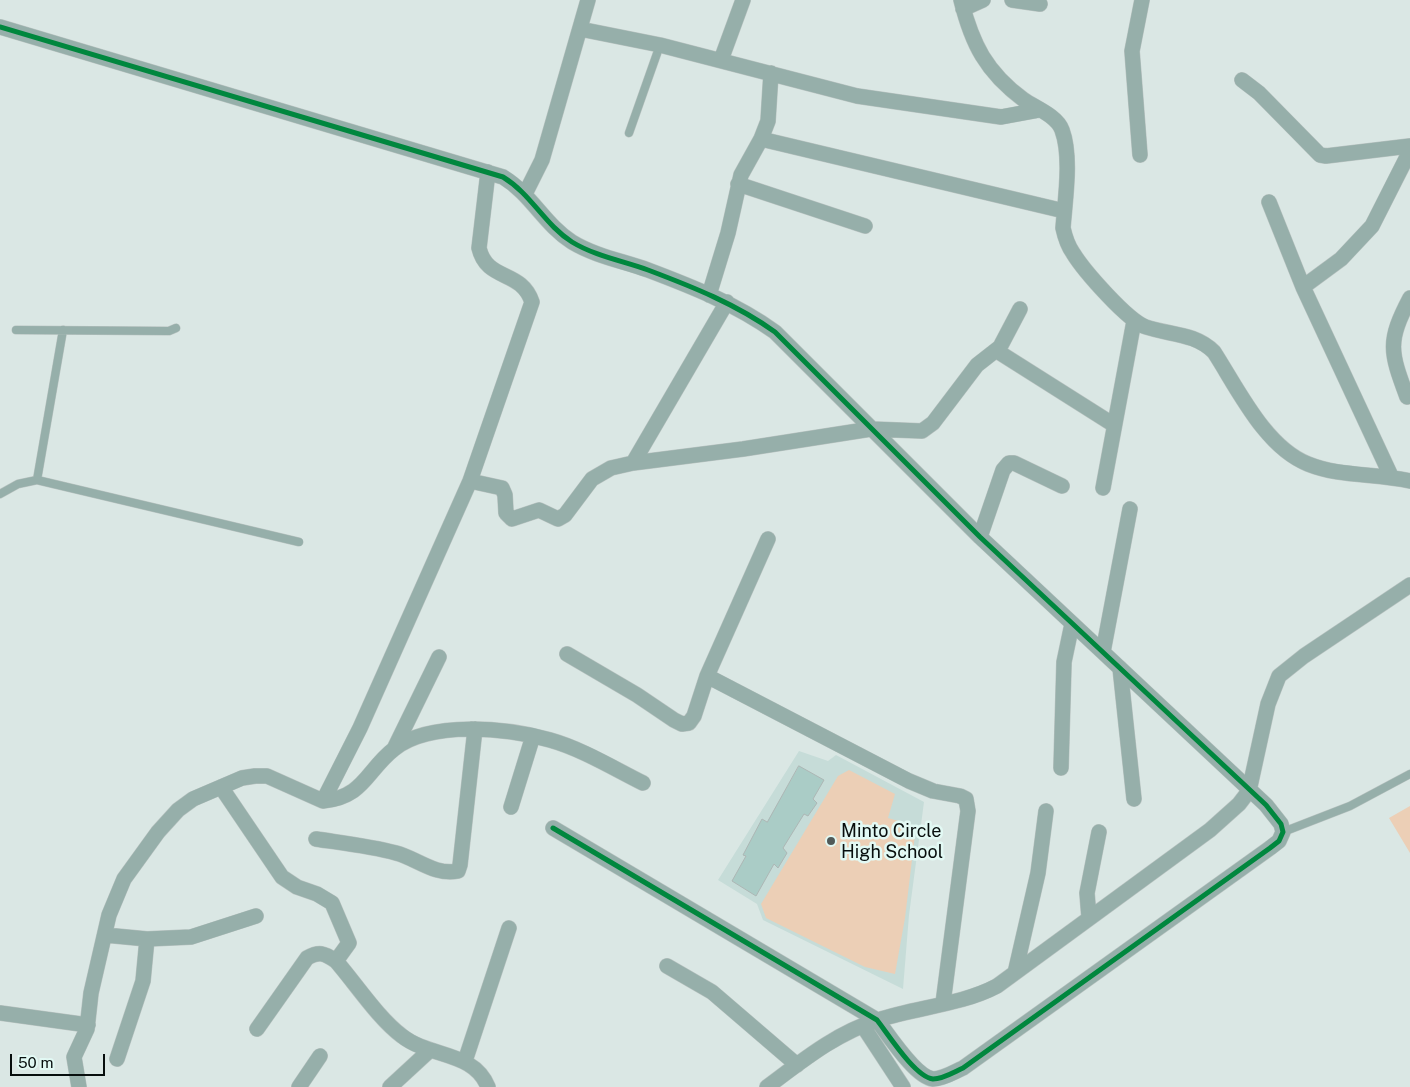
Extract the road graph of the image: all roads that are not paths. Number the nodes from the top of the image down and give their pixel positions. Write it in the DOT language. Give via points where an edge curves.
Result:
graph roads {
  1 [pos="588,0"];
  2 [pos="743,0"];
  3 [pos="982,0"];
  4 [pos="1012,0"];
  5 [pos="1142,0"];
  6 [pos="962,4"];
  7 [pos="1040,4"];
  8 [pos="0,27"];
  9 [pos="580,28"];
  10 [pos="660,45"];
  11 [pos="721,60"];
  12 [pos="771,73"];
  13 [pos="1242,80"];
  14 [pos="1039,110"];
  15 [pos="629,133"];
  16 [pos="761,139"];
  17 [pos="1410,146"];
  18 [pos="1410,151"];
  19 [pos="1140,155"];
  20 [pos="488,172"];
  21 [pos="738,184"];
  22 [pos="525,194"];
  23 [pos="1269,202"];
  24 [pos="1064,212"];
  25 [pos="865,226"];
  26 [pos="1303,287"];
  27 [pos="710,295"];
  28 [pos="1410,298"];
  29 [pos="727,302"];
  30 [pos="1020,309"];
  31 [pos="1134,321"];
  32 [pos="176,328"];
  33 [pos="16,330"];
  34 [pos="63,330"];
  35 [pos="997,351"];
  36 [pos="1407,397"];
  37 [pos="1114,425"];
  38 [pos="871,429"];
  39 [pos="633,463"];
  40 [pos="1391,476"];
  41 [pos="37,480"];
  42 [pos="470,481"];
  43 [pos="1410,481"];
  44 [pos="1062,486"];
  45 [pos="1103,488"];
  46 [pos="0,494"];
  47 [pos="1130,509"];
  48 [pos="980,537"];
  49 [pos="768,539"];
  50 [pos="299,542"];
  51 [pos="1410,585"];
  52 [pos="1072,624"];
  53 [pos="1103,652"];
  54 [pos="567,654"];
  55 [pos="439,657"];
  56 [pos="1120,668"];
  57 [pos="707,676"];
  58 [pos="475,729"];
  59 [pos="532,736"];
  60 [pos="394,749"];
  61 [pos="1061,768"];
  62 [pos="1410,774"];
  63 [pos="643,783"];
  64 [pos="221,787"];
  65 [pos="1249,791"];
  66 [pos="1134,800"];
  67 [pos="323,801"];
  68 [pos="511,807"];
  69 [pos="1046,811"];
  70 [pos="552,828"];
  71 [pos="1099,832"];
  72 [pos="1283,832"];
  73 [pos="316,839"];
  74 [pos="256,916"];
  75 [pos="1089,918"];
  76 [pos="509,928"];
  77 [pos="105,935"];
  78 [pos="147,939"];
  79 [pos="336,961"];
  80 [pos="667,966"];
  81 [pos="1015,973"];
  82 [pos="943,1003"];
  83 [pos="0,1013"];
  84 [pos="870,1023"];
  85 [pos="88,1025"];
  86 [pos="257,1029"];
  87 [pos="429,1051"];
  88 [pos="320,1056"];
  89 [pos="117,1059"];
  90 [pos="465,1061"];
  91 [pos="797,1065"];
  92 [pos="79,1087"];
  93 [pos="299,1087"];
  94 [pos="390,1087"];
  95 [pos="488,1087"];
  96 [pos="767,1087"];
  97 [pos="903,1087"];
  1 -- 9 [label="street"];
  2 -- 11 [label="street"];
  3 -- 6 [label="street"];
  4 -- 7 [label="street"];
  5 -- 19 [label="street" via="1132,51"];
  6 -- 14 [label="street" via="970,36 987,64 1004,83"];
  8 -- 20 [label="street"];
  9 -- 10 [label="street"];
  9 -- 22 [label="street" via="542,160"];
  10 -- 11 [label="street"];
  10 -- 15 [label="lane"];
  11 -- 12 [label="street"];
  12 -- 14 [label="street" via="857,96 994,116 1013,116"];
  12 -- 16 [label="street" via="769,110"];
  13 -- 17 [label="street" via="1260,93 1320,155"];
  14 -- 24 [label="street" via="1058,123 1065,140"];
  16 -- 21 [label="street"];
  16 -- 24 [label="street"];
  18 -- 26 [label="street" via="1372,226 1341,259"];
  20 -- 22 [label="street" via="503,177"];
  20 -- 42 [label="street" via="479,248 482,258 489,268 518,282 528,291 532,302"];
  21 -- 25 [label="street"];
  21 -- 27 [label="street" via="726,242"];
  22 -- 27 [label="street" via="573,242"];
  23 -- 26 [label="street"];
  24 -- 31 [label="street" via="1063,228 1073,253"];
  26 -- 40 [label="street"];
  27 -- 29 [label="street"];
  28 -- 36 [label="street" via="1393,335 1393,361"];
  29 -- 38 [label="street" via="775,332"];
  29 -- 39 [label="street"];
  30 -- 35 [label="street"];
  31 -- 37 [label="street"];
  31 -- 40 [label="street" via="1144,327 1206,344 1262,427 1274,441 1296,457 1330,470"];
  32 -- 34 [label="lane" via="169,331"];
  33 -- 34 [label="lane"];
  34 -- 41 [label="lane"];
  35 -- 37 [label="street"];
  35 -- 38 [label="street" via="977,365 928,428 914,433"];
  37 -- 45 [label="street"];
  38 -- 39 [label="street" via="743,450"];
  38 -- 48 [label="street"];
  39 -- 42 [label="street" via="611,468 596,476 565,515 558,519 539,510 512,520 506,514 502,488"];
  40 -- 43 [label="street"];
  41 -- 46 [label="lane" via="18,484"];
  41 -- 50 [label="lane"];
  42 -- 67 [label="street" via="360,728"];
  44 -- 48 [label="street" via="1009,463 1003,470"];
  47 -- 53 [label="street"];
  48 -- 52 [label="street"];
  49 -- 57 [label="street"];
  51 -- 65 [label="street" via="1279,676 1268,704"];
  52 -- 53 [label="street"];
  52 -- 61 [label="street" via="1064,662"];
  53 -- 56 [label="street"];
  54 -- 57 [label="street" via="682,724 689,724 694,716"];
  55 -- 60 [label="street"];
  56 -- 65 [label="street"];
  56 -- 66 [label="street"];
  57 -- 82 [label="street" via="910,781 966,799 968,811"];
  58 -- 59 [label="street"];
  58 -- 60 [label="street" via="430,733"];
  58 -- 73 [label="street" via="458,871 428,867 393,852"];
  59 -- 63 [label="street" via="565,745"];
  59 -- 68 [label="street"];
  60 -- 67 [label="street" via="358,790 348,796"];
  62 -- 72 [label="lane" via="1350,806"];
  64 -- 67 [label="street" via="242,778 267,776"];
  64 -- 77 [label="street" via="193,799 158,832 116,894"];
  64 -- 79 [label="street" via="282,877 297,888 327,899 335,907 349,943"];
  65 -- 72 [label="street" via="1274,813"];
  65 -- 75 [label="street" via="1210,830"];
  69 -- 81 [label="street" via="1038,873"];
  70 -- 84 [label="street"];
  71 -- 75 [label="street" via="1087,893"];
  72 -- 84 [label="street" via="1270,848 956,1071 943,1077 926,1076"];
  74 -- 78 [label="street" via="191,937"];
  75 -- 81 [label="street"];
  76 -- 90 [label="street"];
  77 -- 78 [label="street"];
  77 -- 85 [label="street" via="91,993"];
  78 -- 89 [label="street" via="143,981"];
  79 -- 86 [label="street" via="325,953 307,958"];
  79 -- 87 [label="street" via="402,1037"];
  80 -- 91 [label="street" via="712,992"];
  81 -- 82 [label="street" via="987,991"];
  82 -- 84 [label="street"];
  83 -- 85 [label="street"];
  84 -- 91 [label="street" via="824,1045"];
  84 -- 97 [label="street"];
  85 -- 92 [label="street" via="74,1057"];
  87 -- 90 [label="street"];
  87 -- 94 [label="street"];
  88 -- 93 [label="street"];
  90 -- 95 [label="street" via="479,1070"];
  91 -- 96 [label="street"];
}
